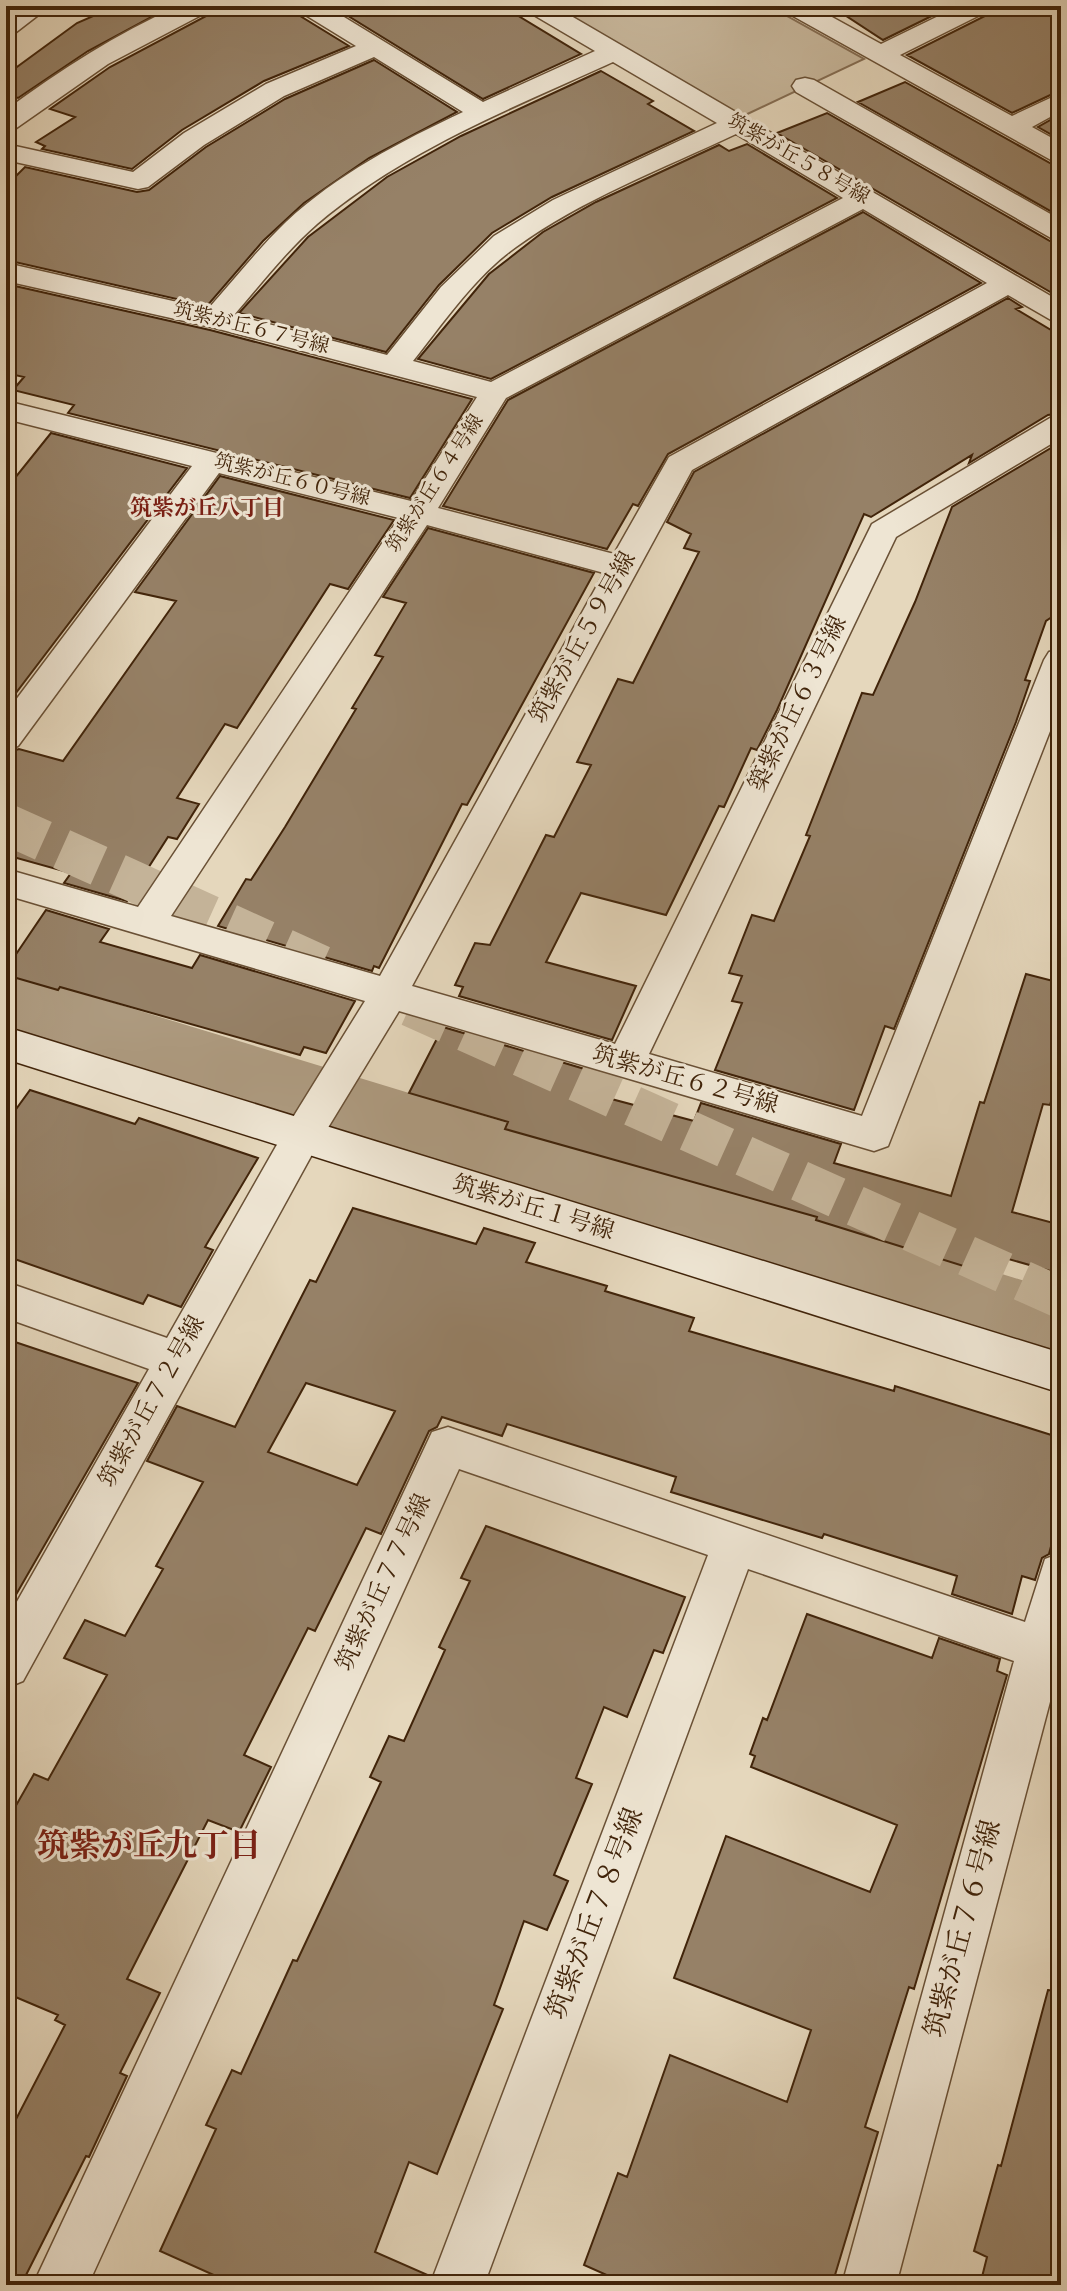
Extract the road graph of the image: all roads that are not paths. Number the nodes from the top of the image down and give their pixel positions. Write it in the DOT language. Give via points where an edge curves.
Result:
graph roads {
  1 [pos="37,6"];
  2 [pos="200,6"];
  3 [pos="308,6"];
  4 [pos="536,6"];
  5 [pos="793,6"];
  6 [pos="979,6"];
  7 [pos="6,28"];
  8 [pos="375,47"];
  9 [pos="614,52"];
  10 [pos="880,55"];
  11 [pos="805,86"];
  12 [pos="1061,101"];
  13 [pos="482,112"];
  14 [pos="6,123"];
  15 [pos="736,124"];
  16 [pos="1011,127"];
  17 [pos="6,152"];
  18 [pos="1061,154"];
  19 [pos="863,198"];
  20 [pos="1061,232"];
  21 [pos="6,272"];
  22 [pos="1008,283"];
  23 [pos="1061,314"];
  24 [pos="215,319"];
  25 [pos="394,366"];
  26 [pos="495,392"];
  27 [pos="11,419"];
  28 [pos="1061,425"];
  29 [pos="212,461"];
  30 [pos="419,513"];
  31 [pos="623,567"];
  32 [pos="1061,660"];
  33 [pos="6,738"];
  34 [pos="6,882"];
  35 [pos="147,923"];
  36 [pos="388,996"];
  37 [pos="6,1043"];
  38 [pos="625,1064"];
  39 [pos="301,1138"];
  40 [pos="6,1300"];
  41 [pos="176,1360"];
  42 [pos="1061,1373"];
  43 [pos="735,1544"];
  44 [pos="1061,1574"];
  45 [pos="1039,1648"];
  46 [pos="6,1666"];
  47 [pos="60,2285"];
  48 [pos="457,2285"];
  49 [pos="869,2285"];
  1 -- 7 [label="street"];
  2 -- 14 [label="street" via="61,81"];
  3 -- 8 [label="street"];
  4 -- 9 [label="street, 筑紫が丘５８号線"];
  5 -- 10 [label="street"];
  6 -- 10 [label="street"];
  8 -- 13 [label="street"];
  8 -- 17 [label="street" via="275,90 194,139 138,181"];
  9 -- 13 [label="street"];
  9 -- 15 [label="street, 筑紫が丘５８号線"];
  10 -- 16 [label="street"];
  11 -- 20 [label="street"];
  12 -- 16 [label="street"];
  13 -- 24 [label="street" via="384,163 308,218"];
  15 -- 19 [label="street, 筑紫が丘５８号線"];
  15 -- 25 [label="street" via="563,206 504,242 451,293"];
  16 -- 18 [label="street"];
  19 -- 22 [label="street, 筑紫が丘５８号線"];
  19 -- 26 [label="street, 筑紫が丘６４号線"];
  21 -- 24 [label="street, 筑紫が丘６７号線"];
  22 -- 23 [label="street, 筑紫が丘５８号線"];
  22 -- 31 [label="street, 筑紫が丘５９号線" via="680,464"];
  24 -- 25 [label="street, 筑紫が丘６７号線"];
  25 -- 26 [label="street, 筑紫が丘６７号線"];
  26 -- 30 [label="street, 筑紫が丘６４号線"];
  27 -- 29 [label="street, 筑紫が丘６０号線"];
  28 -- 38 [label="street, 築紫が丘６３号線" via="883,531"];
  29 -- 30 [label="street, 筑紫が丘６０号線"];
  29 -- 33 [label="street"];
  30 -- 31 [label="street, 筑紫が丘６０号線"];
  30 -- 35 [label="street, 筑紫が丘６４号線"];
  31 -- 36 [label="street, 筑紫が丘５９号線"];
  32 -- 38 [label="street, 筑紫が丘６２号線" via="874,1135"];
  34 -- 35 [label="street, 筑紫が丘６２号線"];
  35 -- 36 [label="street, 筑紫が丘６２号線"];
  36 -- 38 [label="street, 筑紫が丘６２号線"];
  36 -- 39 [label="street, 筑紫が丘５９号線"];
  37 -- 39 [label="street, 筑紫が丘１号線"];
  39 -- 41 [label="street, 筑紫が丘７２号線"];
  39 -- 42 [label="street, 筑紫が丘１号線"];
  40 -- 41 [label="street"];
  41 -- 46 [label="street, 筑紫が丘７２号線"];
  43 -- 45 [label="street, 筑紫が丘７７号線"];
  43 -- 47 [label="street, 筑紫が丘７７号線" via="448,1446"];
  43 -- 48 [label="street, 筑紫が丘７８号線"];
  44 -- 45 [label="street, 筑紫が丘７６号線"];
  45 -- 49 [label="street, 筑紫が丘７６号線"];
}
